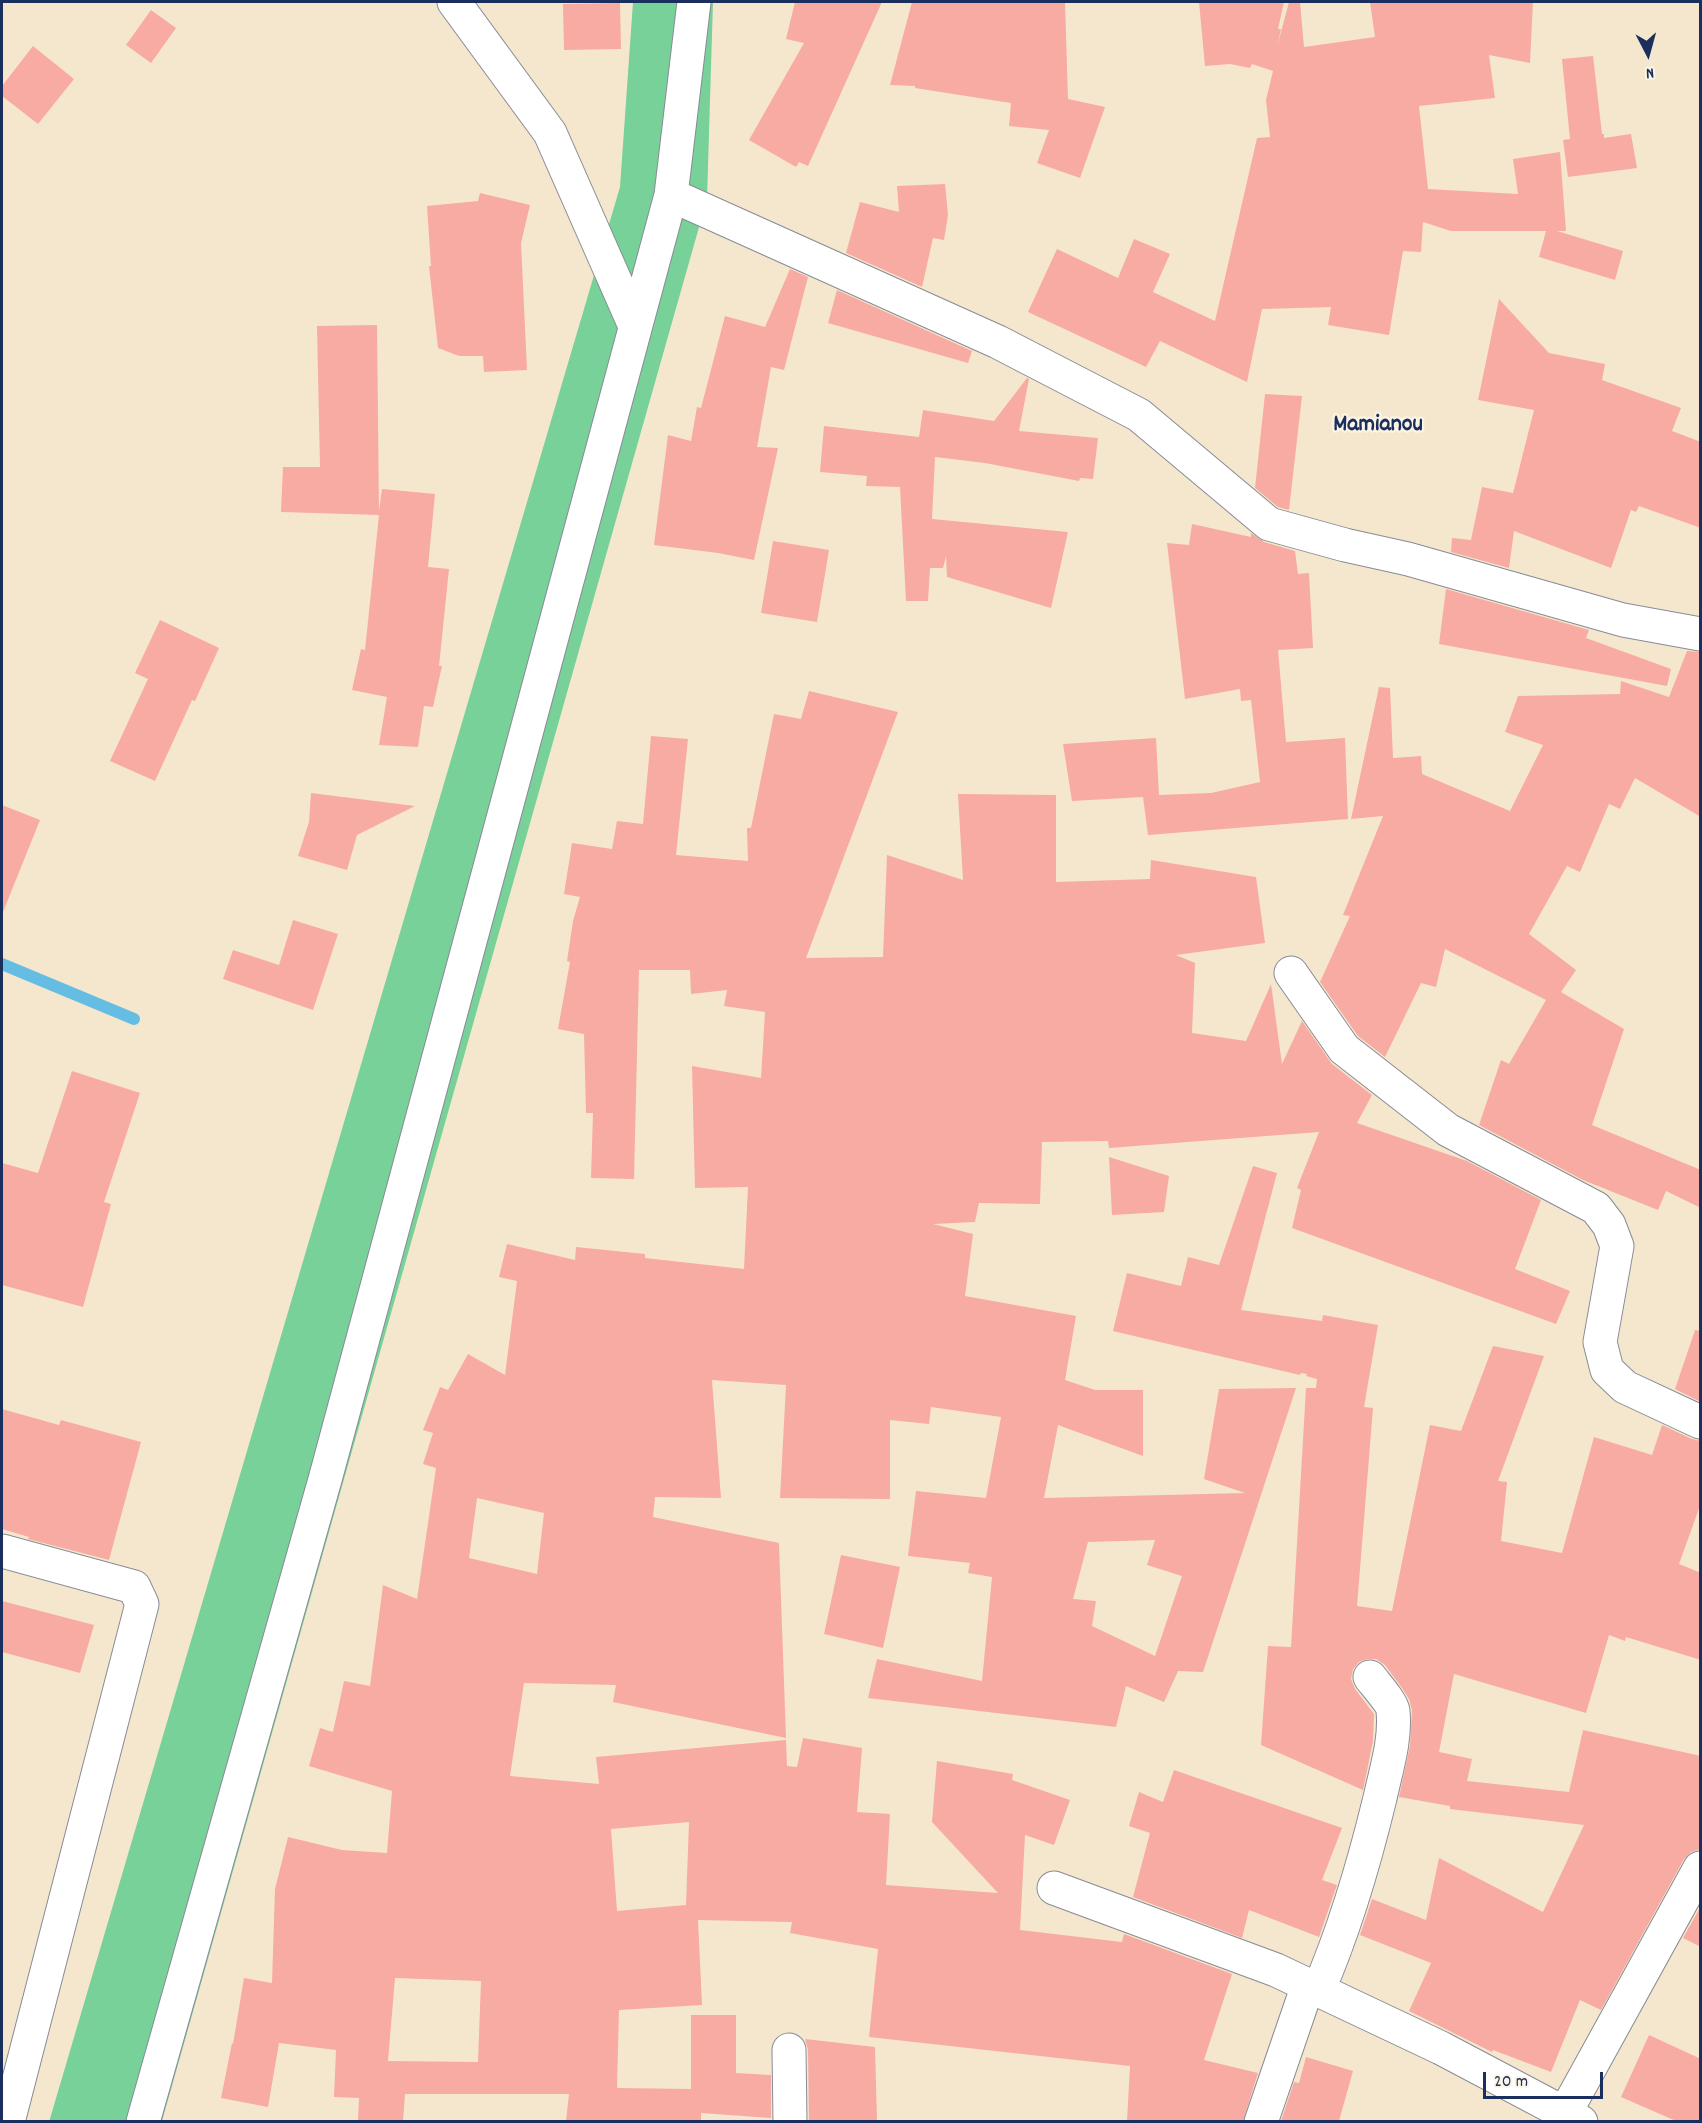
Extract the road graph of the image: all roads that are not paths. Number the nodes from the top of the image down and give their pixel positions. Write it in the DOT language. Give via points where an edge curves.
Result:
graph roads {
  1 [pos="454,2"];
  2 [pos="694,2"];
  3 [pos="671,195"];
  4 [pos="635,326"];
  5 [pos="1701,634"];
  6 [pos="1291,973"];
  7 [pos="1701,1422"];
  8 [pos="2,1551"];
  9 [pos="1370,1677"];
  10 [pos="1701,1868"];
  11 [pos="1053,1888"];
  12 [pos="1313,1988"];
  13 [pos="789,2050"];
  14 [pos="1569,2118"];
  15 [pos="8,2121"];
  16 [pos="143,2121"];
  17 [pos="790,2121"];
  18 [pos="1261,2121"];
  1 -- 4 [label="street" via="550,133"];
  2 -- 3 [label="street"];
  3 -- 4 [label="street"];
  3 -- 5 [label="street" via="998,342 1139,415 1269,524 1623,620"];
  4 -- 16 [label="street" via="326,1476"];
  6 -- 7 [label="street" via="1344,1049 1448,1130 1596,1208 1609,1225 1617,1246 1600,1342 1607,1370 1625,1387"];
  8 -- 15 [label="street" via="134,1587 142,1604"];
  9 -- 12 [label="street" via="1393,1709 1391,1752 1349,1912 1335,1952"];
  10 -- 14 [label="street"];
  11 -- 12 [label="street" via="1276,1970"];
  12 -- 14 [label="street" via="1441,2048"];
  12 -- 18 [label="street"];
  13 -- 17 [label="street"];
}
